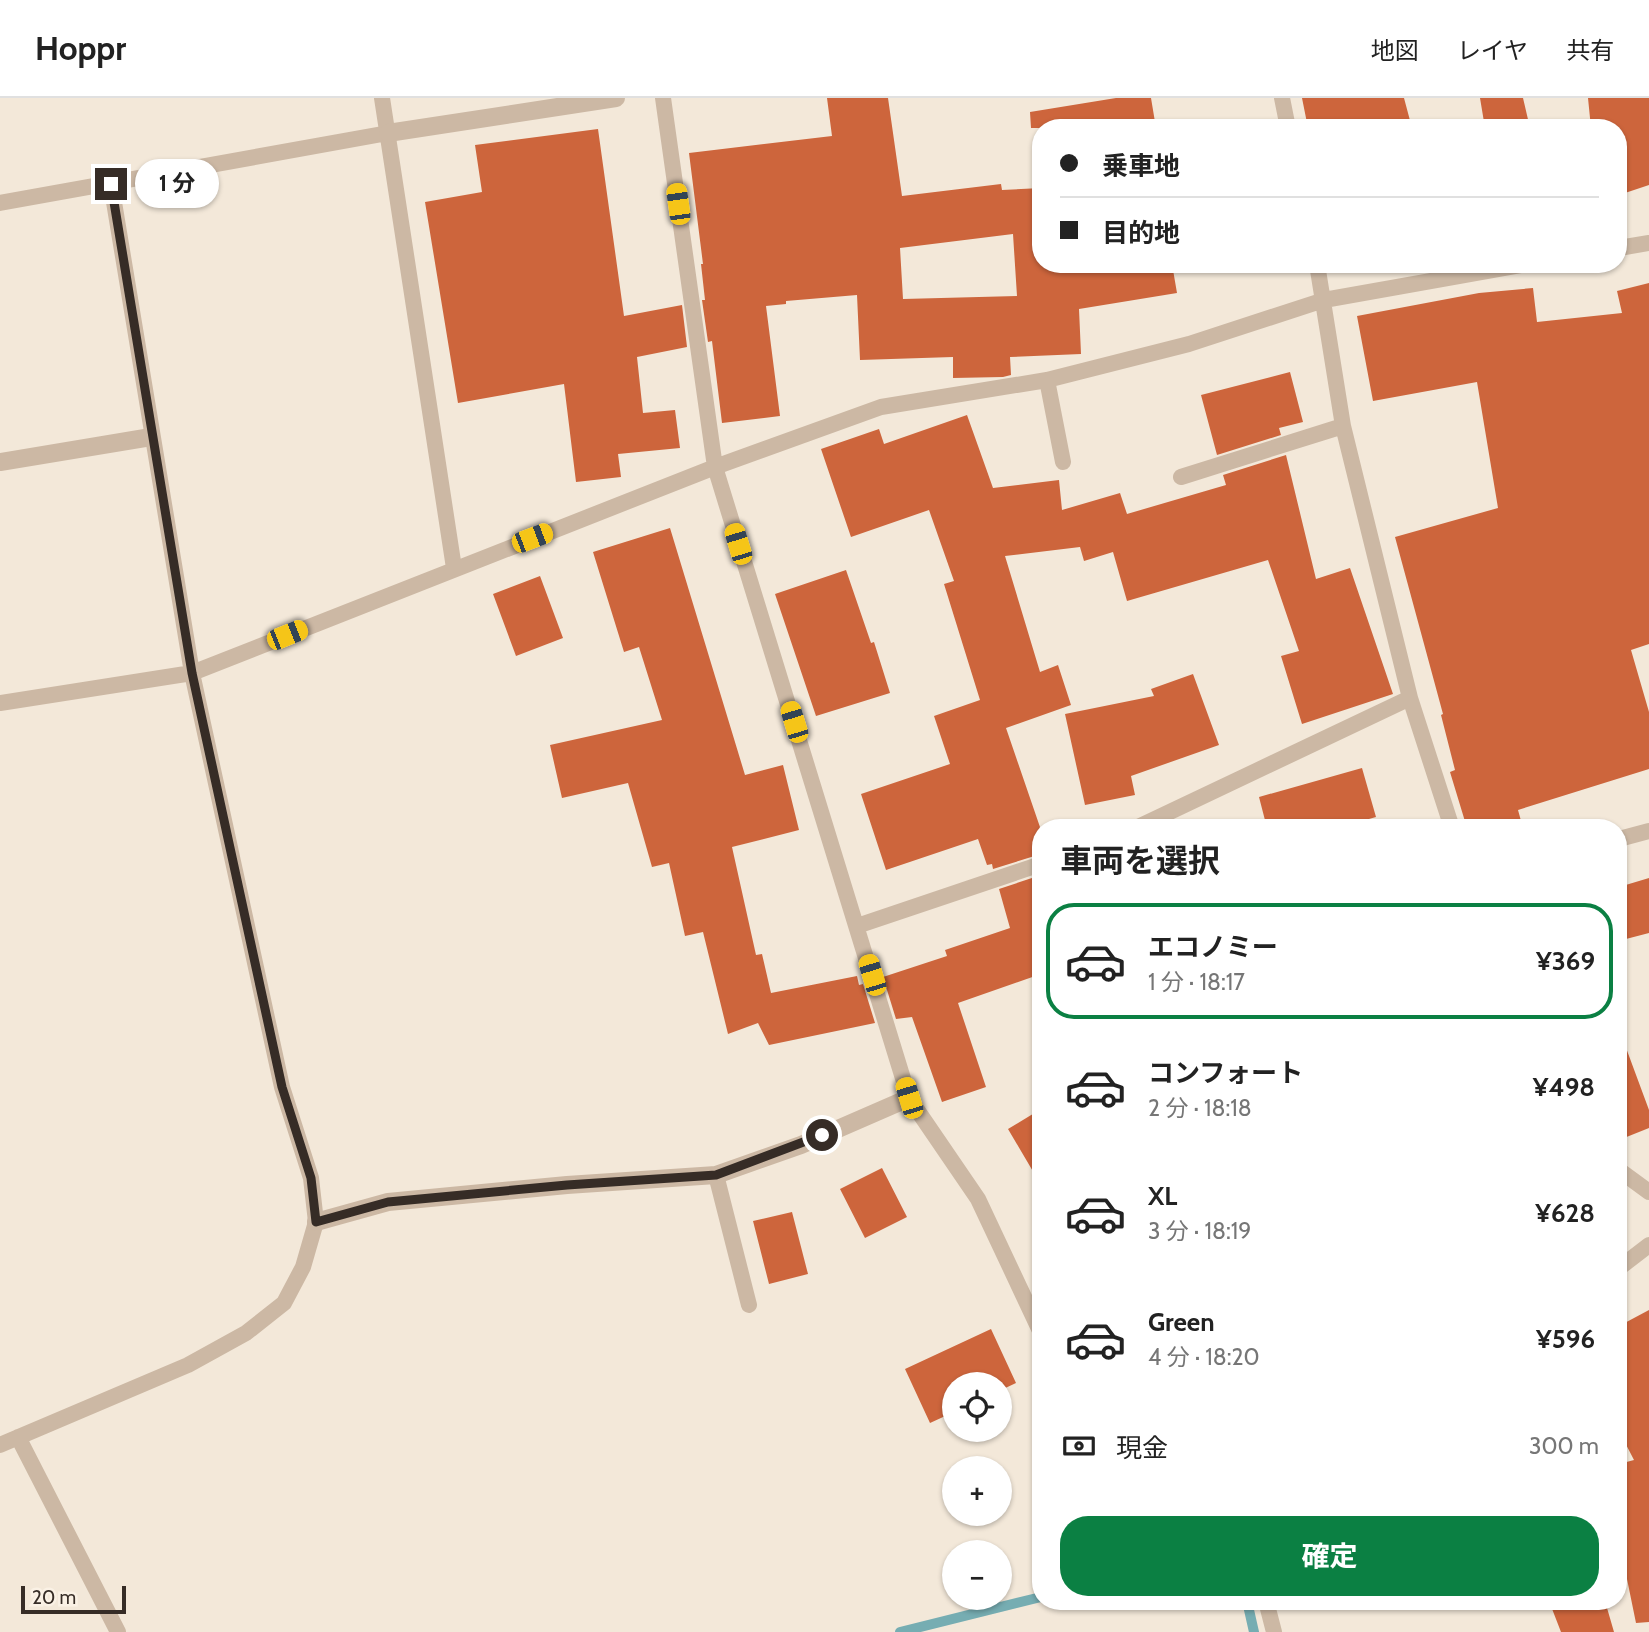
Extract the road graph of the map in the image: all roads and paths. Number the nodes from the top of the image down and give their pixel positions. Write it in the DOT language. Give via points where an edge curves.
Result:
graph roads {
  1 [pos="382,98"];
  2 [pos="616,98"];
  3 [pos="663,98"];
  4 [pos="1282,98"];
  5 [pos="1286,119"];
  6 [pos="388,133"];
  7 [pos="111,184"];
  8 [pos="0,203"];
  9 [pos="1649,243"];
  10 [pos="1627,247"];
  11 [pos="1319,273"];
  12 [pos="1476,273"];
  13 [pos="1324,300"];
  14 [pos="1047,380"];
  15 [pos="1343,426"];
  16 [pos="151,437"];
  17 [pos="0,462"];
  18 [pos="1063,462"];
  19 [pos="715,467"];
  20 [pos="1181,477"];
  21 [pos="454,568"];
  22 [pos="192,673"];
  23 [pos="1410,698"];
  24 [pos="0,703"];
  25 [pos="1155,819"];
  26 [pos="1449,819"];
  27 [pos="1649,831"];
  28 [pos="1627,837"];
  29 [pos="1032,867"];
  30 [pos="857,926"];
  31 [pos="909,1098"];
  32 [pos="716,1175"];
  33 [pos="1627,1176"];
  34 [pos="1649,1192"];
  35 [pos="316,1222"];
  36 [pos="1649,1245"];
  37 [pos="1627,1262"];
  38 [pos="749,1305"];
  39 [pos="1032,1314"];
  40 [pos="18,1437"];
  41 [pos="0,1445"];
  42 [pos="1268,1610"];
  43 [pos="118,1632"];
  44 [pos="1274,1632"];
  1 -- 6 [label="lane"];
  2 -- 6 [label="street"];
  3 -- 19 [label="lane"];
  4 -- 5 [label="lane"];
  6 -- 7 [label="lane"];
  6 -- 21 [label="lane"];
  7 -- 8 [label="lane"];
  7 -- 16 [label="lane"];
  9 -- 10 [label="lane"];
  11 -- 13 [label="lane"];
  12 -- 13 [label="lane"];
  13 -- 14 [label="lane" via="1189,344"];
  13 -- 15 [label="lane"];
  14 -- 18 [label="lane"];
  14 -- 19 [label="lane" via="881,407"];
  15 -- 20 [label="lane"];
  15 -- 23 [label="lane"];
  16 -- 17 [label="street"];
  16 -- 22 [label="lane"];
  19 -- 21 [label="lane"];
  19 -- 30 [label="lane"];
  21 -- 22 [label="lane"];
  22 -- 24 [label="lane"];
  22 -- 35 [label="lane" via="282,1087 311,1178"];
  23 -- 25 [label="lane"];
  23 -- 26 [label="lane"];
  27 -- 28 [label="lane"];
  29 -- 30 [label="lane"];
  30 -- 31 [label="lane"];
  31 -- 32 [label="street" via="801,1145"];
  31 -- 39 [label="lane" via="978,1199"];
  32 -- 35 [label="street" via="388,1202"];
  32 -- 38 [label="lane"];
  33 -- 34 [label="lane"];
  35 -- 40 [label="lane" via="303,1266 284,1303 246,1333 188,1365"];
  36 -- 37 [label="lane"];
  40 -- 41 [label="lane"];
  40 -- 43 [label="lane"];
  42 -- 44 [label="lane"];
}
